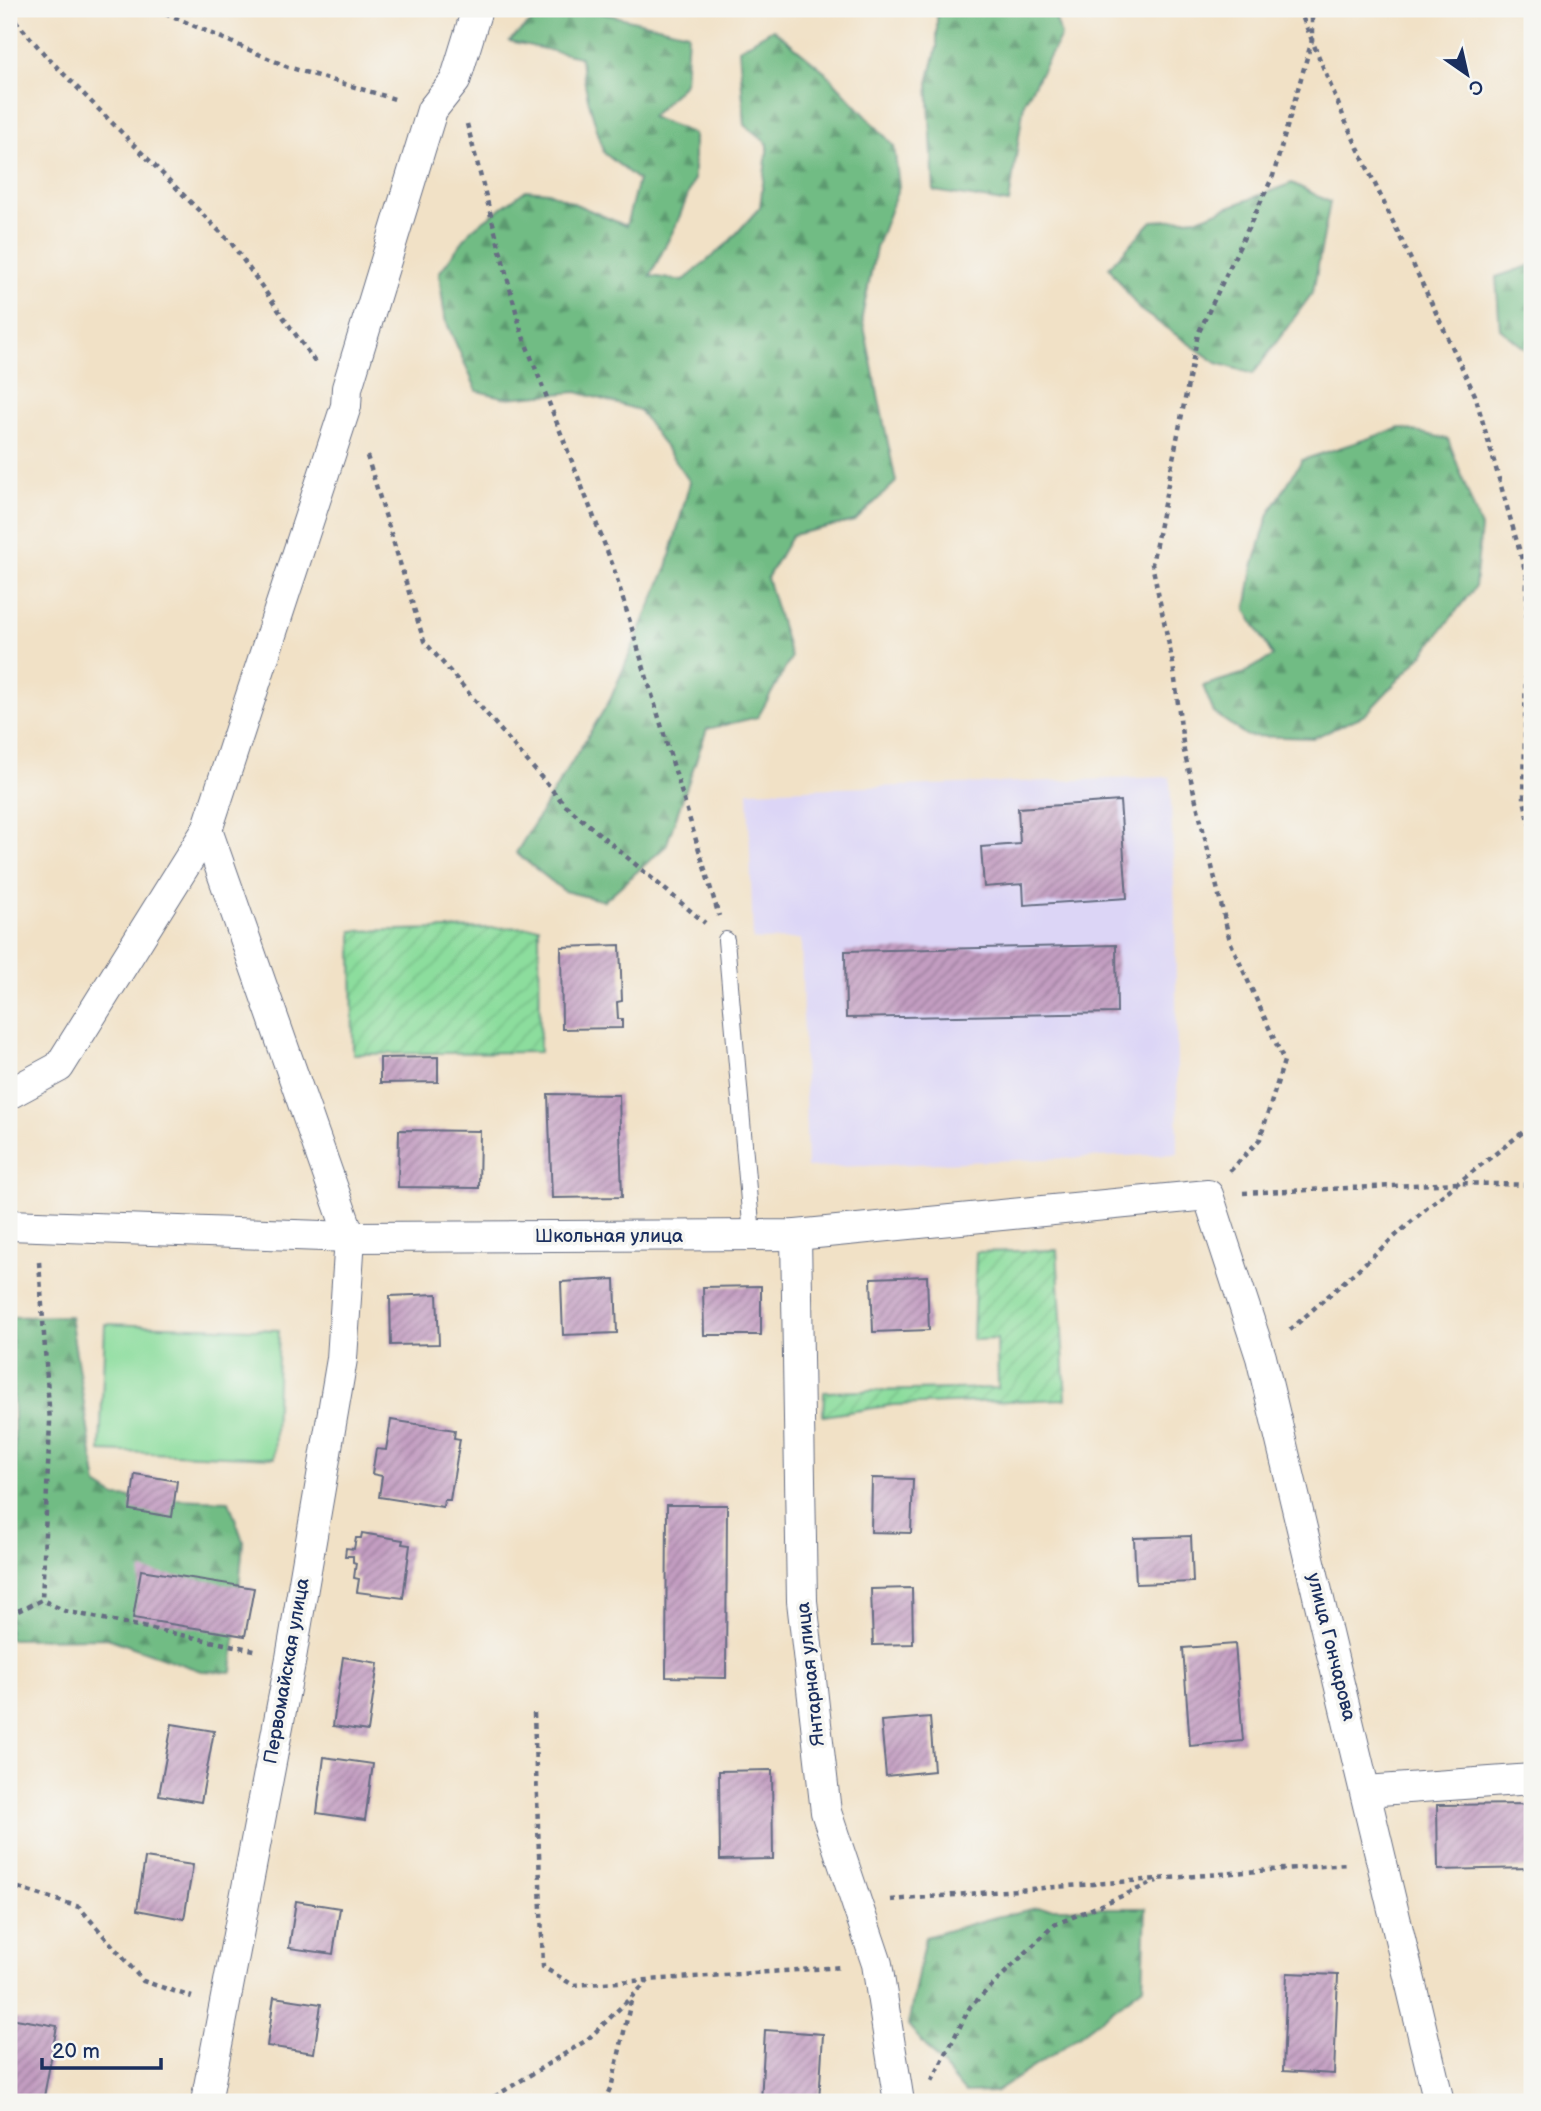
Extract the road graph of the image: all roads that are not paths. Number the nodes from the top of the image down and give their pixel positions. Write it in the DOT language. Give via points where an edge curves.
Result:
graph roads {
  1 [pos="477,9"];
  2 [pos="206,830"];
  3 [pos="726,940"];
  4 [pos="9,1094"];
  5 [pos="1208,1195"];
  6 [pos="23,1226"];
  7 [pos="752,1235"];
  8 [pos="796,1235"];
  9 [pos="350,1237"];
  10 [pos="1532,1779"];
  11 [pos="1366,1791"];
  12 [pos="206,2102"];
  13 [pos="899,2102"];
  14 [pos="1439,2102"];
  1 -- 2 [label="street" via="455,81 432,110 347,388 346,406"];
  2 -- 4 [label="street" via="59,1067"];
  2 -- 9 [label="street"];
  3 -- 7 [label="lane"];
  5 -- 8 [label="street, Школьная улица"];
  5 -- 11 [label="street, улица Гончарова" via="1261,1357"];
  6 -- 9 [label="street, Школьная улица"];
  7 -- 8 [label="street, Школьная улица"];
  7 -- 9 [label="street, Школьная улица"];
  8 -- 13 [label="street, Янтарная улица" via="802,1601 827,1812 877,1964"];
  9 -- 12 [label="street, Первомайская улица" via="342,1359 291,1658"];
  10 -- 11 [label="street"];
  11 -- 14 [label="street, улица Гончарова"];
}
